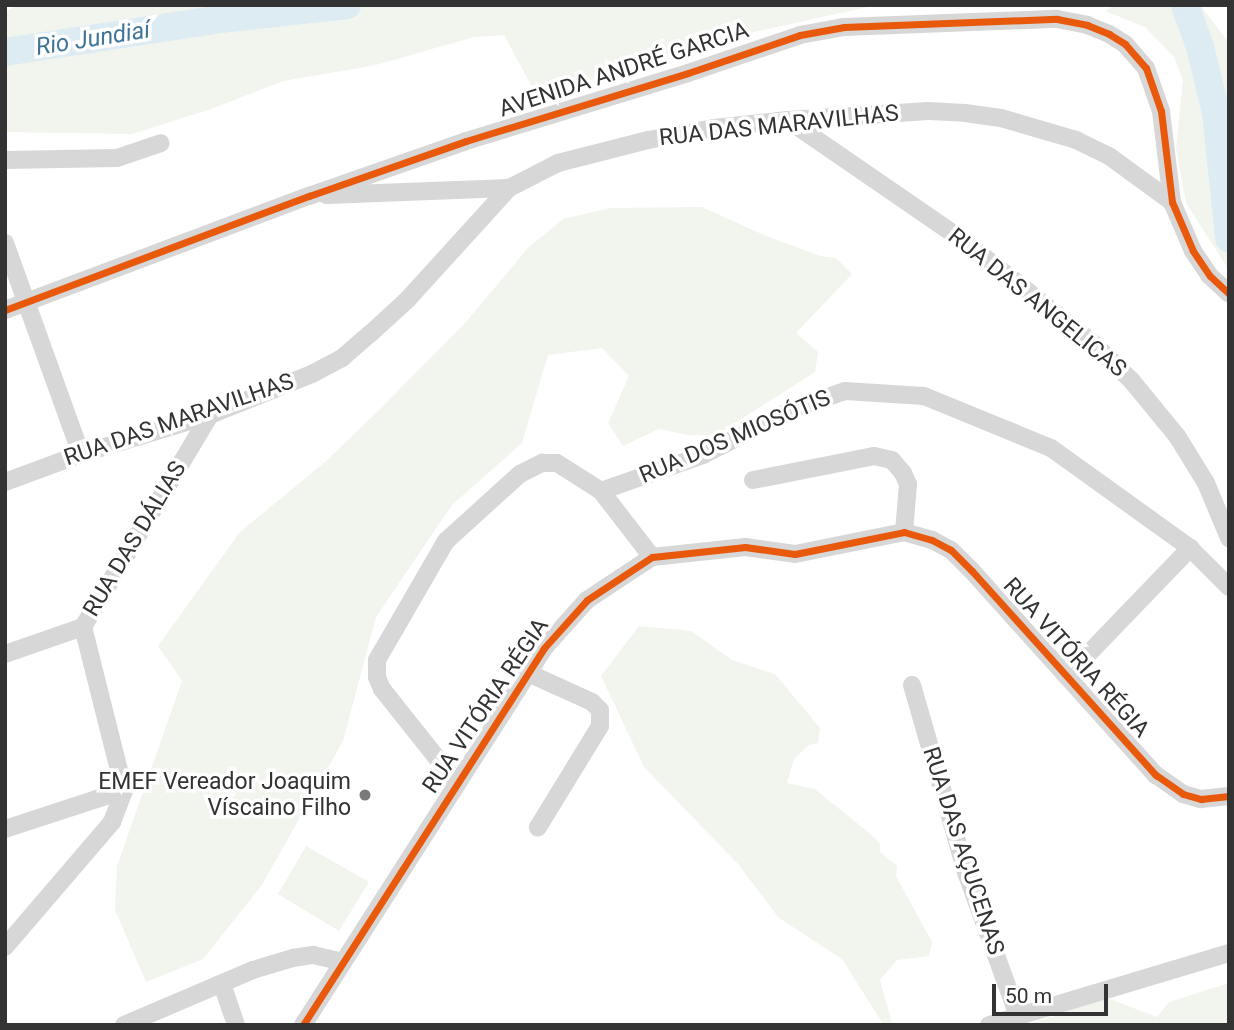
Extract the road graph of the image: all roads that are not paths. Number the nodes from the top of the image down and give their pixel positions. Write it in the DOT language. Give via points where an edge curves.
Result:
graph roads {
  1 [pos="788,120"];
  2 [pos="161,143"];
  3 [pos="5,160"];
  4 [pos="509,188"];
  5 [pos="309,196"];
  6 [pos="1172,202"];
  7 [pos="5,243"];
  8 [pos="1229,294"];
  9 [pos="27,302"];
  10 [pos="5,310"];
  11 [pos="209,415"];
  12 [pos="81,454"];
  13 [pos="753,480"];
  14 [pos="5,482"];
  15 [pos="601,491"];
  16 [pos="904,532"];
  17 [pos="1229,538"];
  18 [pos="1189,548"];
  19 [pos="652,557"];
  20 [pos="1229,587"];
  21 [pos="83,627"];
  22 [pos="5,654"];
  23 [pos="528,673"];
  24 [pos="1067,676"];
  25 [pos="912,685"];
  26 [pos="456,782"];
  27 [pos="124,790"];
  28 [pos="1229,796"];
  29 [pos="538,827"];
  30 [pos="5,829"];
  31 [pos="5,947"];
  32 [pos="1229,953"];
  33 [pos="342,962"];
  34 [pos="222,984"];
  35 [pos="1017,1016"];
  36 [pos="124,1025"];
  37 [pos="236,1025"];
  38 [pos="303,1025"];
  39 [pos="989,1025"];
  1 -- 4 [label="street, RUA DAS MARAVILHAS" via="648,140 558,163"];
  1 -- 6 [label="street, RUA DAS MARAVILHAS" via="929,111 1001,118 1076,140 1109,156"];
  1 -- 17 [label="street, RUA DAS ANGELICAS" via="964,241 1092,342 1177,436 1206,483"];
  2 -- 3 [label="street" via="117,158"];
  4 -- 5 [label="street"];
  4 -- 11 [label="street, RUA DAS MARAVILHAS" via="408,299 342,358"];
  5 -- 6 [label="street, AVENIDA ANDRÉ GARCIA" via="800,35 844,27 1057,19 1109,34 1146,68 1161,111"];
  5 -- 9 [label="street, AVENIDA ANDRÉ GARCIA"];
  6 -- 8 [label="street, AVENIDA ANDRÉ GARCIA" via="1193,251"];
  7 -- 9 [label="street"];
  9 -- 10 [label="street, AVENIDA ANDRÉ GARCIA"];
  9 -- 12 [label="street"];
  11 -- 12 [label="street, RUA DAS MARAVILHAS"];
  11 -- 21 [label="street, RUA DAS DÁLIAS"];
  12 -- 14 [label="street, RUA DAS MARAVILHAS"];
  13 -- 16 [label="street" via="874,456 892,460 908,484"];
  15 -- 18 [label="street, RUA DOS MIOSÓTIS" via="704,455 794,408 845,391 924,396 1051,448"];
  15 -- 19 [label="street"];
  15 -- 26 [label="street" via="558,463 542,463 520,474 446,541 377,660 377,677 391,702"];
  16 -- 19 [label="street, RUA VITÓRIA RÉGIA" via="794,554 745,547"];
  16 -- 24 [label="street, RUA VITÓRIA RÉGIA" via="951,550"];
  18 -- 20 [label="street, RUA DOS MIOSÓTIS"];
  18 -- 24 [label="street"];
  19 -- 23 [label="street, RUA VITÓRIA RÉGIA" via="587,600"];
  21 -- 22 [label="street"];
  21 -- 27 [label="street"];
  23 -- 26 [label="street, RUA VITÓRIA RÉGIA"];
  23 -- 29 [label="street" via="600,710 600,726"];
  24 -- 28 [label="street, RUA VITÓRIA RÉGIA" via="1156,775 1183,794 1201,799"];
  25 -- 35 [label="street, RUA DAS AÇUCENAS" via="967,874"];
  26 -- 33 [label="street, RUA VITÓRIA RÉGIA"];
  27 -- 30 [label="street"];
  27 -- 31 [label="street" via="112,822"];
  32 -- 35 [label="street"];
  33 -- 34 [label="street" via="313,955 293,958"];
  33 -- 38 [label="street, RUA VITÓRIA RÉGIA"];
  34 -- 36 [label="street"];
  34 -- 37 [label="street"];
  35 -- 39 [label="street"];
}
